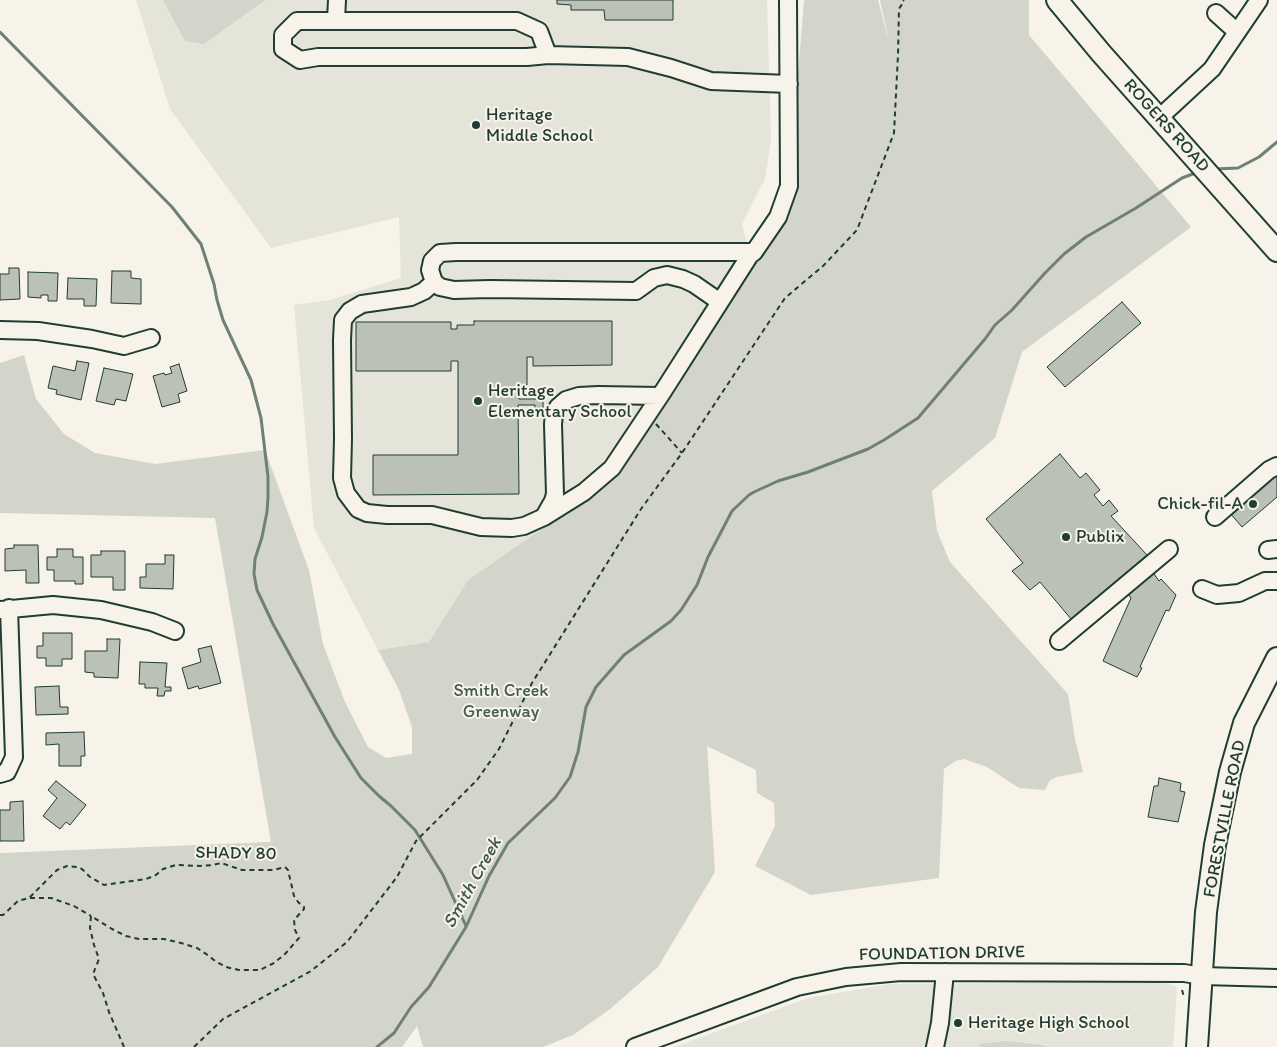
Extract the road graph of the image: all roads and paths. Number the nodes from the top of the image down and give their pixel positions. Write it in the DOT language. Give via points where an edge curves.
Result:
graph roads {
  1 [pos="337,0"];
  2 [pos="788,0"];
  3 [pos="904,0"];
  4 [pos="1057,0"];
  5 [pos="1259,0"];
  6 [pos="1216,13"];
  7 [pos="336,20"];
  8 [pos="1238,32"];
  9 [pos="548,55"];
  10 [pos="789,84"];
  11 [pos="1159,118"];
  12 [pos="1277,251"];
  13 [pos="754,252"];
  14 [pos="434,282"];
  15 [pos="720,302"];
  16 [pos="0,330"];
  17 [pos="151,338"];
  18 [pos="660,396"];
  19 [pos="648,415"];
  20 [pos="682,453"];
  21 [pos="1277,466"];
  22 [pos="544,517"];
  23 [pos="1215,517"];
  24 [pos="1169,549"];
  25 [pos="1277,581"];
  26 [pos="1202,588"];
  27 [pos="5,609"];
  28 [pos="175,631"];
  29 [pos="1059,641"];
  30 [pos="1277,658"];
  31 [pos="0,774"];
  32 [pos="29,898"];
  33 [pos="0,915"];
  34 [pos="91,916"];
  35 [pos="945,972"];
  36 [pos="1202,976"];
  37 [pos="1277,978"];
  38 [pos="124,1047"];
  39 [pos="194,1047"];
  40 [pos="635,1047"];
  41 [pos="935,1047"];
  42 [pos="1197,1047"];
  1 -- 7 [label="street"];
  2 -- 10 [label="street"];
  3 -- 20 [label="path" via="899,9 894,133 857,230 786,298"];
  4 -- 11 [label="main road, ROGERS ROAD"];
  5 -- 8 [label="street"];
  6 -- 8 [label="street"];
  7 -- 9 [label="street" via="518,21 539,31"];
  7 -- 9 [label="street" via="297,21 284,35 284,50 300,60 318,57"];
  8 -- 11 [label="street" via="1212,68"];
  9 -- 10 [label="street" via="628,57 710,82"];
  10 -- 13 [label="street" via="789,186 778,217"];
  11 -- 12 [label="main road, ROGERS ROAD"];
  13 -- 14 [label="street" via="440,254 432,260 430,270"];
  13 -- 15 [label="street"];
  14 -- 15 [label="street" via="440,288 454,290 636,291 654,278 667,275 694,284"];
  14 -- 22 [label="street" via="411,297 362,304 343,320 342,478 346,493 358,509 378,515 432,515 481,527 512,528"];
  15 -- 18 [label="street"];
  16 -- 17 [label="street" via="38,331 124,346"];
  18 -- 19 [label="street"];
  18 -- 22 [label="street" via="579,396 558,407 553,424 555,494"];
  19 -- 20 [label="path"];
  19 -- 22 [label="street" via="612,468 584,492"];
  20 -- 39 [label="path" via="641,509 532,684 499,749 477,780 416,842 397,877 347,942 311,971 223,1019"];
  21 -- 23 [label="street"];
  24 -- 29 [label="street"];
  25 -- 26 [label="street" via="1265,581 1239,593 1217,595"];
  27 -- 28 [label="street" via="53,605 102,610"];
  27 -- 31 [label="street" via="14,757 7,772"];
  30 -- 36 [label="main road, FORESTVILLE ROAD" via="1244,722 1230,772 1215,845"];
  32 -- 33 [label="path, SHADY 80" via="18,900"];
  32 -- 34 [label="path" via="51,898"];
  32 -- 34 [label="path, SHADY 80" via="57,870 67,866 82,869 104,885 146,879 176,865 221,863 242,870 285,867 294,896 304,907 294,920 298,938 286,954 260,970 226,967 197,948 126,936"];
  34 -- 38 [label="path" via="90,928 99,958 93,974"];
  35 -- 36 [label="street, FOUNDATION DRIVE" via="1184,973"];
  35 -- 40 [label="street, FOUNDATION DRIVE" via="846,977 797,987"];
  35 -- 41 [label="street"];
  36 -- 37 [label="street, FOUNDATION DRIVE"];
  36 -- 42 [label="main road, FORESTVILLE ROAD"];
}
